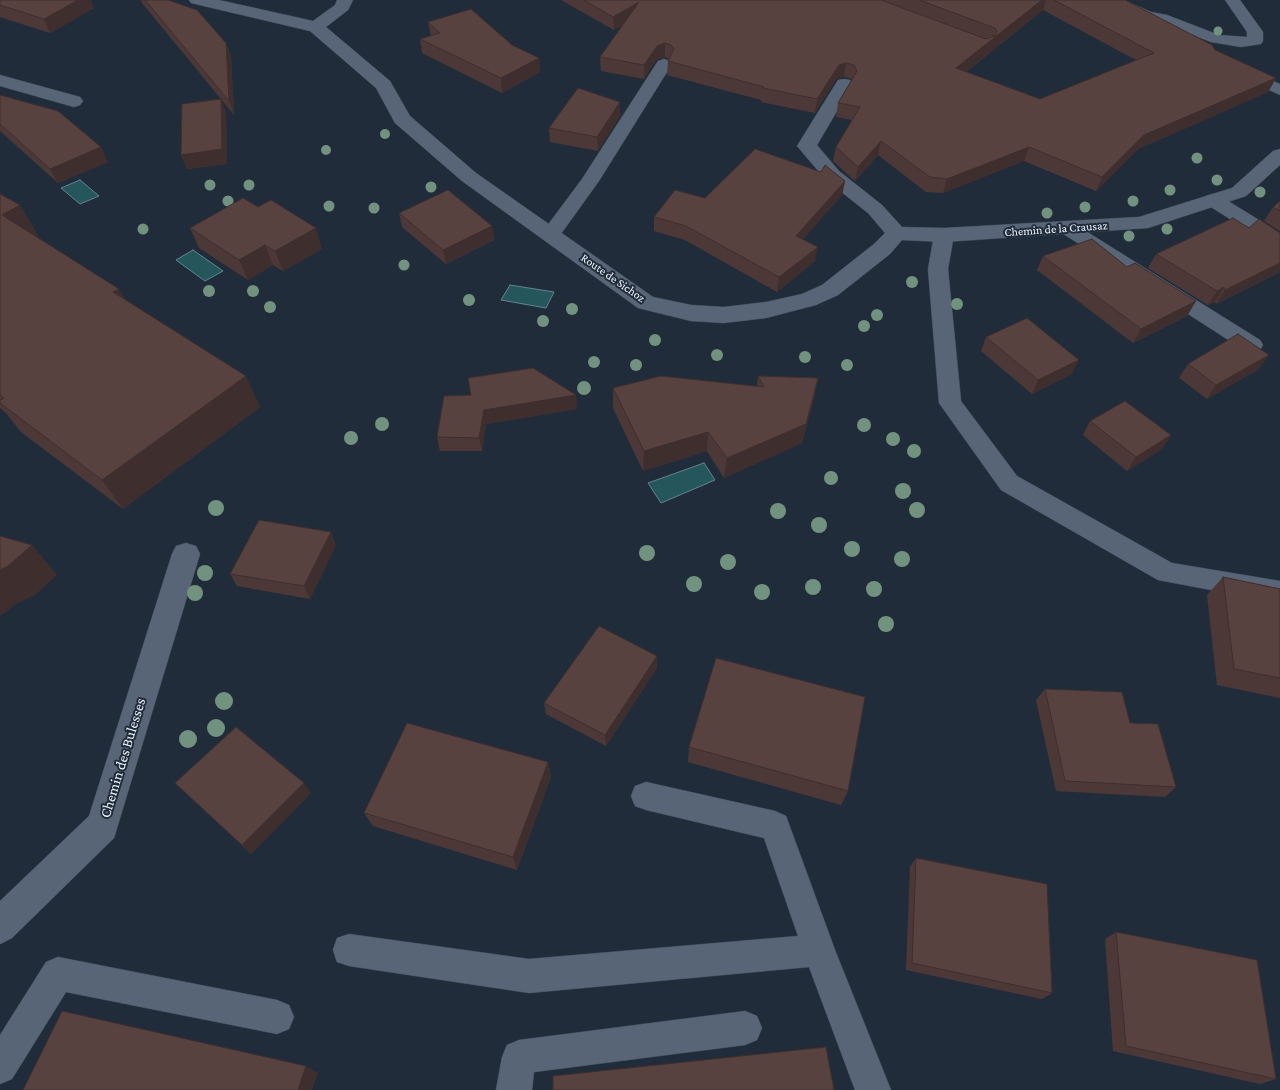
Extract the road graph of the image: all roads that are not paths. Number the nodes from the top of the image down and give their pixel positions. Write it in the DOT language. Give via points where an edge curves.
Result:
graph roads {
  1 [pos="197,0"];
  2 [pos="345,0"];
  3 [pos="1112,0"];
  4 [pos="1232,0"];
  5 [pos="316,26"];
  6 [pos="664,64"];
  7 [pos="1231,66"];
  8 [pos="0,80"];
  9 [pos="844,84"];
  10 [pos="1280,90"];
  11 [pos="74,101"];
  12 [pos="1280,155"];
  13 [pos="1213,200"];
  14 [pos="1069,229"];
  15 [pos="896,233"];
  16 [pos="550,234"];
  17 [pos="944,235"];
  18 [pos="1280,242"];
  19 [pos="1252,345"];
  20 [pos="186,554"];
  21 [pos="1280,592"];
  22 [pos="646,796"];
  23 [pos="0,926"];
  24 [pos="349,950"];
  25 [pos="819,950"];
  26 [pos="277,1017"];
  27 [pos="745,1028"];
  28 [pos="0,1067"];
  29 [pos="514,1090"];
  30 [pos="873,1090"];
  1 -- 5 [label="street, Route de Sichoz"];
  2 -- 5 [label="street" via="338,10"];
  3 -- 4 [label="lane" via="1216,39 1254,41 1255,32"];
  5 -- 16 [label="street, Route de Sichoz" via="384,85 402,119 470,177"];
  6 -- 16 [label="lane" via="590,181"];
  7 -- 10 [label="lane"];
  8 -- 11 [label="street"];
  9 -- 15 [label="street" via="807,146 832,175 875,209"];
  12 -- 13 [label="street, Chemin de la Crausaz" via="1239,192"];
  13 -- 14 [label="street, Chemin de la Crausaz" via="1141,223"];
  13 -- 18 [label="lane"];
  14 -- 17 [label="street, Chemin de la Crausaz"];
  14 -- 19 [label="lane"];
  15 -- 16 [label="street, Route de Sichoz" via="882,249 830,290 766,310 724,315 691,313 646,302"];
  15 -- 17 [label="street, Chemin de la Crausaz"];
  17 -- 21 [label="lane" via="938,269 950,403 1009,483 1167,573"];
  20 -- 23 [label="street, Chemin des Bulesses" via="102,826"];
  22 -- 25 [label="lane" via="776,826"];
  24 -- 25 [label="lane" via="530,976"];
  25 -- 30 [label="lane"];
  26 -- 28 [label="lane" via="58,974"];
  27 -- 29 [label="lane" via="519,1056"];
}
